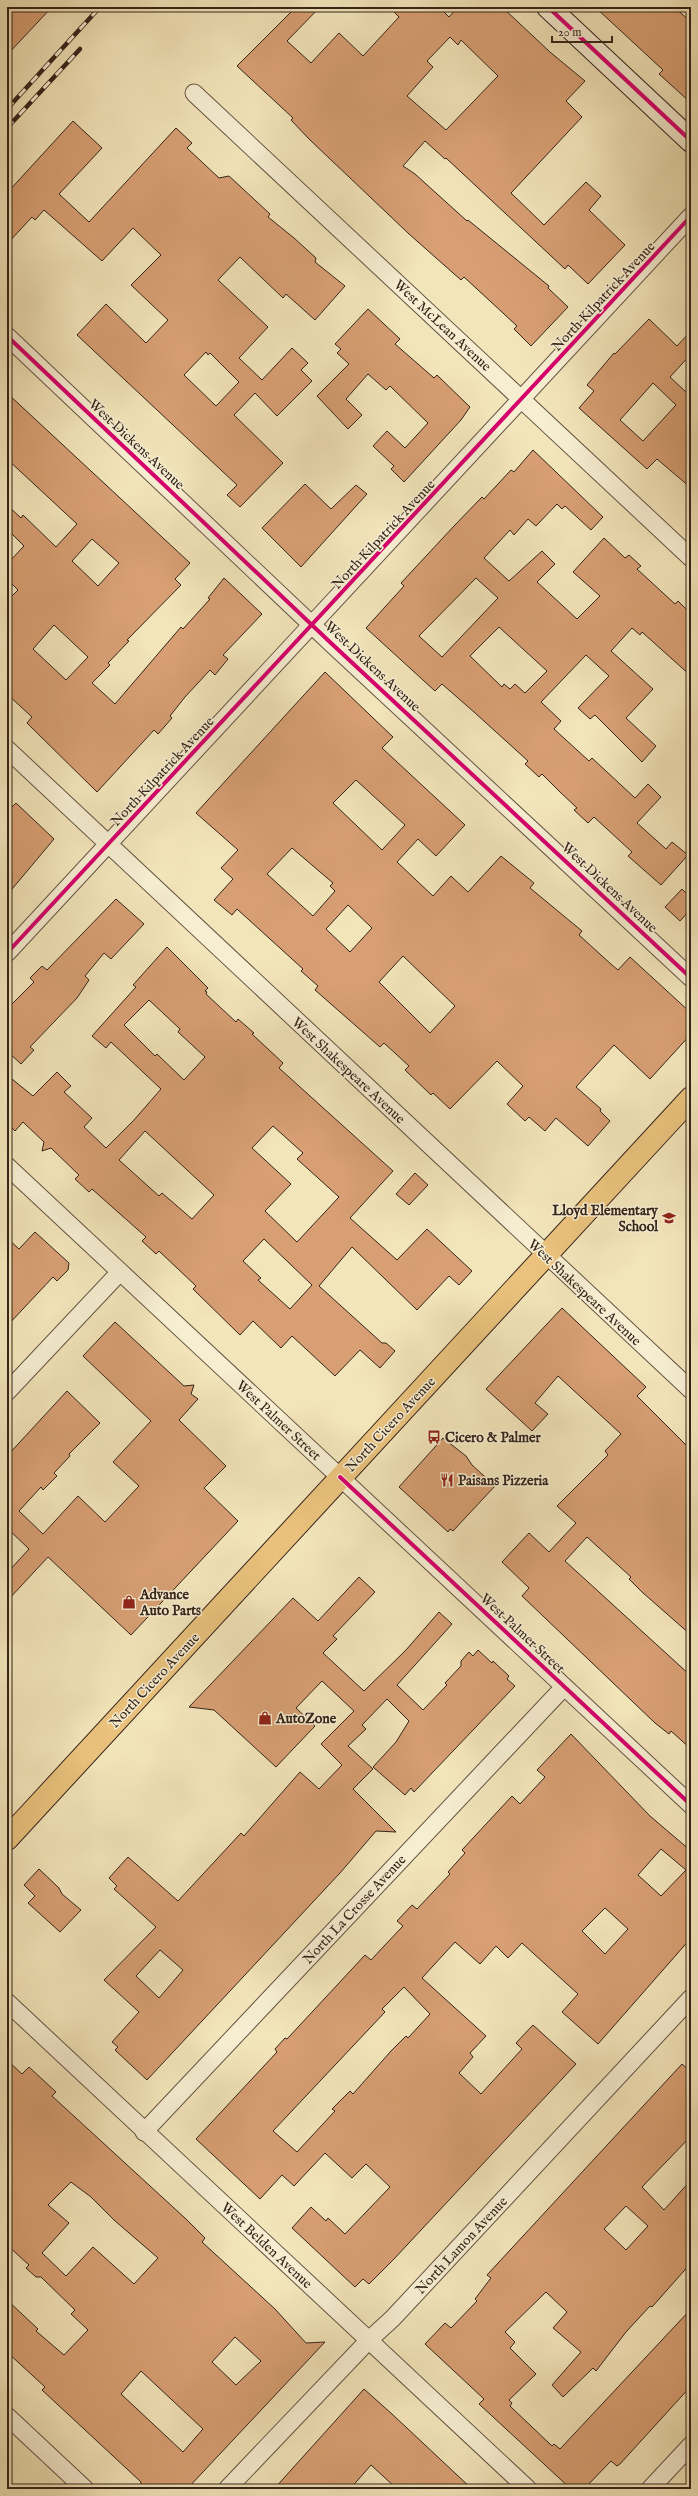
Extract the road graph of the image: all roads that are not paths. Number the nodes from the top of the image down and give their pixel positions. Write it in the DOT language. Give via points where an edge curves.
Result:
graph roads {
  1 [pos="548,7"];
  2 [pos="194,93"];
  3 [pos="691,141"];
  4 [pos="691,216"];
  5 [pos="7,336"];
  6 [pos="522,400"];
  7 [pos="691,558"];
  8 [pos="312,625"];
  9 [pos="7,749"];
  10 [pos="108,844"];
  11 [pos="7,953"];
  12 [pos="691,978"];
  13 [pos="691,1098"];
  14 [pos="7,1166"];
  15 [pos="546,1255"];
  16 [pos="120,1272"];
  17 [pos="691,1390"];
  18 [pos="7,1392"];
  19 [pos="340,1477"];
  20 [pos="564,1686"];
  21 [pos="691,1805"];
  22 [pos="7,1839"];
  23 [pos="691,1998"];
  24 [pos="7,2002"];
  25 [pos="144,2132"];
  26 [pos="369,2340"];
  27 [pos="7,2416"];
  28 [pos="691,2445"];
  29 [pos="84,2489"];
  30 [pos="227,2489"];
  31 [pos="528,2489"];
  32 [pos="650,2489"];
  1 -- 3 [label="main road"];
  2 -- 6 [label="street, West McLean Avenue"];
  4 -- 6 [label="street, North Kilpatrick Avenue"];
  5 -- 8 [label="street, West Dickens Avenue"];
  6 -- 7 [label="street, West McLean Avenue"];
  6 -- 8 [label="street, North Kilpatrick Avenue"];
  8 -- 10 [label="street, North Kilpatrick Avenue"];
  8 -- 12 [label="street, West Dickens Avenue"];
  9 -- 10 [label="street, West Shakespeare Avenue"];
  10 -- 11 [label="street, North Kilpatrick Avenue"];
  10 -- 15 [label="street, West Shakespeare Avenue"];
  13 -- 15 [label="main road, North Cicero Avenue"];
  14 -- 16 [label="street, West Palmer Street"];
  15 -- 17 [label="street, West Shakespeare Avenue"];
  15 -- 19 [label="main road, North Cicero Avenue"];
  16 -- 18 [label="street"];
  16 -- 19 [label="street, West Palmer Street"];
  19 -- 20 [label="street, West Palmer Street"];
  19 -- 22 [label="main road, North Cicero Avenue"];
  20 -- 21 [label="street, West Palmer Street"];
  20 -- 25 [label="street, North La Crosse Avenue"];
  23 -- 26 [label="street, North Lamon Avenue" via="393,2318"];
  24 -- 25 [label="street, West Belden Avenue"];
  25 -- 26 [label="street, West Belden Avenue"];
  26 -- 30 [label="street, North Lamon Avenue"];
  26 -- 31 [label="street, West Belden Avenue"];
  27 -- 29 [label="street"];
  28 -- 32 [label="street"];
}
